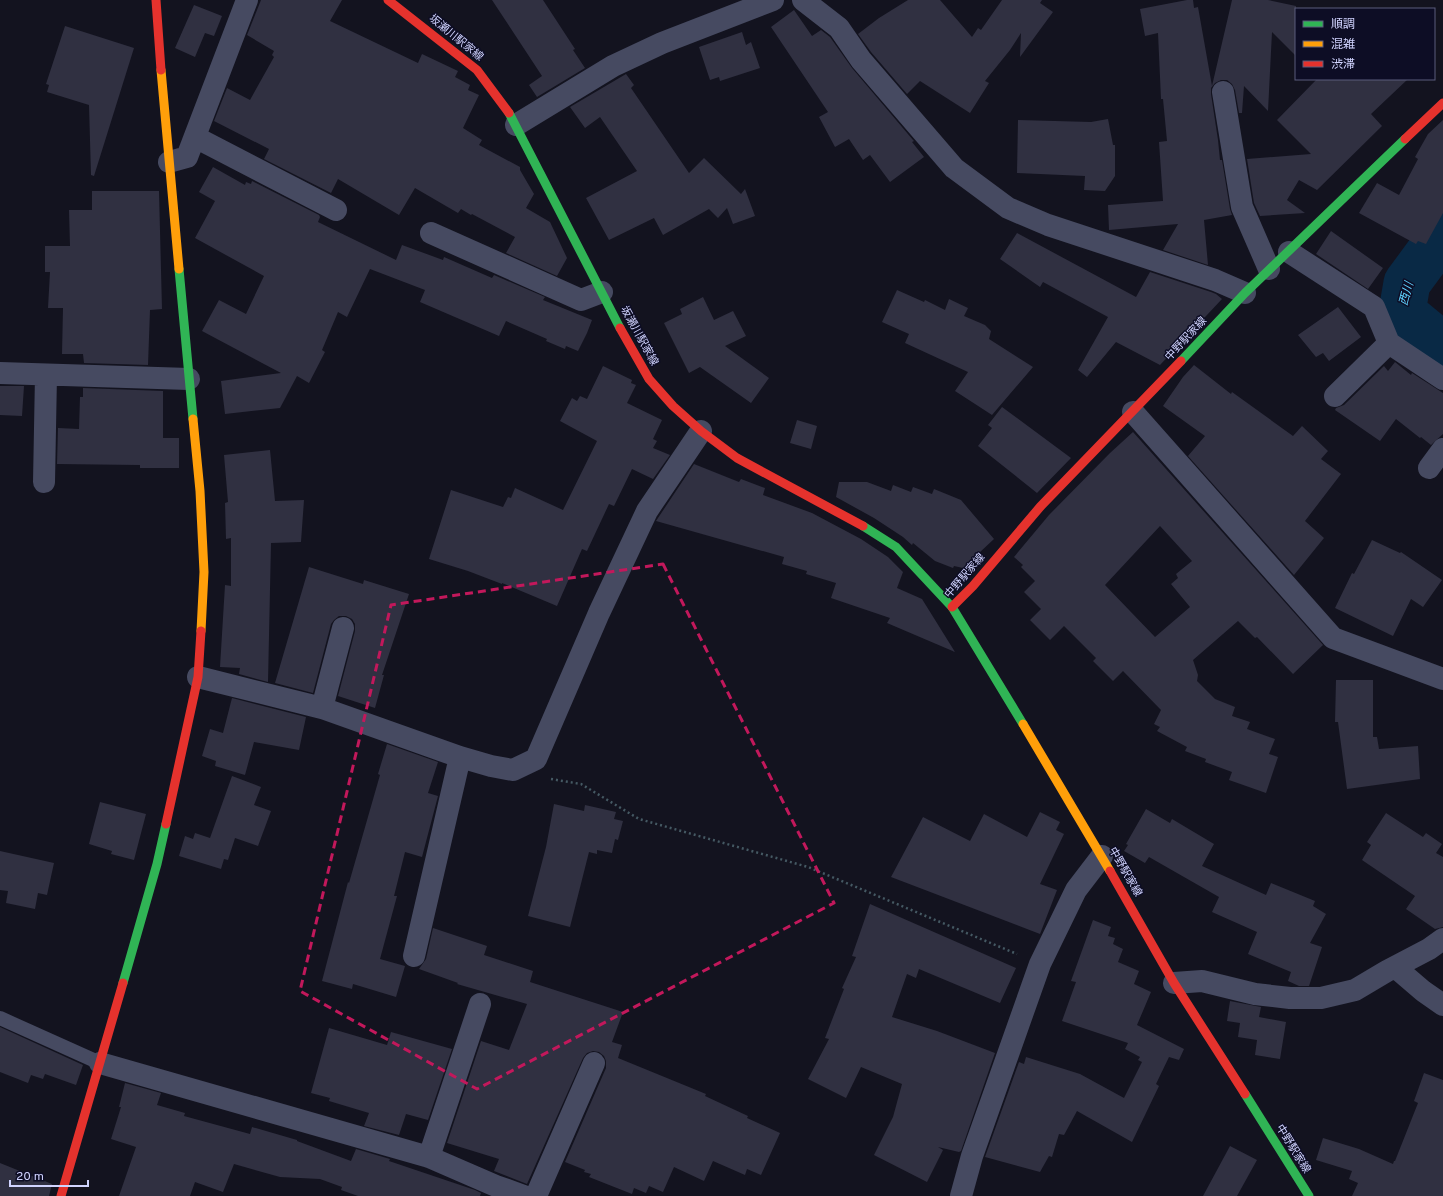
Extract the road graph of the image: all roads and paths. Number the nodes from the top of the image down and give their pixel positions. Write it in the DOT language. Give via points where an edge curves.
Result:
graph roads {
  1 [pos="156,0"];
  2 [pos="247,0"];
  3 [pos="388,0"];
  4 [pos="773,0"];
  5 [pos="803,0"];
  6 [pos="1223,92"];
  7 [pos="1443,103"];
  8 [pos="516,125"];
  9 [pos="195,137"];
  10 [pos="169,162"];
  11 [pos="336,210"];
  12 [pos="431,233"];
  13 [pos="1289,252"];
  14 [pos="1269,268"];
  15 [pos="602,292"];
  16 [pos="1245,293"];
  17 [pos="1389,343"];
  18 [pos="0,373"];
  19 [pos="46,375"];
  20 [pos="189,379"];
  21 [pos="1443,379"];
  22 [pos="1335,396"];
  23 [pos="1133,412"];
  24 [pos="701,431"];
  25 [pos="1443,450"];
  26 [pos="1429,468"];
  27 [pos="44,482"];
  28 [pos="952,607"];
  29 [pos="343,628"];
  30 [pos="198,677"];
  31 [pos="1443,679"];
  32 [pos="322,708"];
  33 [pos="460,757"];
  34 [pos="521,767"];
  35 [pos="1102,856"];
  36 [pos="1443,939"];
  37 [pos="414,956"];
  38 [pos="1040,964"];
  39 [pos="1396,967"];
  40 [pos="1174,983"];
  41 [pos="480,1004"];
  42 [pos="1443,1005"];
  43 [pos="0,1018"];
  44 [pos="594,1062"];
  45 [pos="100,1063"];
  46 [pos="428,1157"];
  47 [pos="494,1191"];
  48 [pos="61,1196"];
  49 [pos="524,1196"];
  50 [pos="536,1196"];
  51 [pos="961,1196"];
  52 [pos="1309,1196"];
  1 -- 10 [label="main road"];
  2 -- 9 [label="street"];
  3 -- 8 [label="main road, 坂瀬川駅家線" via="477,70"];
  4 -- 8 [label="street" via="662,43 613,66"];
  5 -- 16 [label="street" via="839,28 861,60 954,168 1008,208 1048,225 1215,280"];
  6 -- 14 [label="street" via="1242,207"];
  7 -- 13 [label="main road, 中野駅家線"];
  8 -- 15 [label="main road, 坂瀬川駅家線"];
  9 -- 10 [label="street" via="187,157"];
  9 -- 11 [label="street"];
  10 -- 20 [label="main road"];
  12 -- 15 [label="street" via="581,300"];
  13 -- 14 [label="main road, 中野駅家線"];
  13 -- 17 [label="street" via="1374,307"];
  14 -- 16 [label="main road, 中野駅家線"];
  15 -- 24 [label="main road, 坂瀬川駅家線" via="649,379 673,406"];
  16 -- 23 [label="main road, 中野駅家線"];
  17 -- 21 [label="street"];
  17 -- 22 [label="street"];
  18 -- 19 [label="street"];
  19 -- 20 [label="street"];
  19 -- 27 [label="street"];
  20 -- 30 [label="main road" via="200,491 204,572"];
  23 -- 28 [label="main road, 中野駅家線" via="1040,507"];
  23 -- 31 [label="street" via="1333,638"];
  24 -- 28 [label="main road, 坂瀬川駅家線" via="738,458 867,528 896,547"];
  24 -- 34 [label="street" via="647,511 599,613 536,759"];
  25 -- 26 [label="street"];
  28 -- 35 [label="main road, 中野駅家線"];
  29 -- 32 [label="street"];
  30 -- 32 [label="street"];
  30 -- 45 [label="main road" via="157,864"];
  32 -- 33 [label="street"];
  33 -- 34 [label="street" via="514,770"];
  33 -- 37 [label="street"];
  34 -- 38 [label="path" via="539,777 581,784 638,819 808,867"];
  35 -- 38 [label="street" via="1076,890"];
  35 -- 40 [label="main road, 中野駅家線"];
  36 -- 39 [label="street"];
  38 -- 51 [label="street" via="972,1156"];
  39 -- 40 [label="street" via="1355,990 1321,998 1255,994 1202,981"];
  39 -- 42 [label="street"];
  40 -- 52 [label="main road, 中野駅家線"];
  41 -- 46 [label="street"];
  43 -- 45 [label="lane"];
  44 -- 50 [label="street"];
  45 -- 46 [label="street"];
  45 -- 48 [label="main road"];
  46 -- 47 [label="street"];
  47 -- 49 [label="street"];
}
